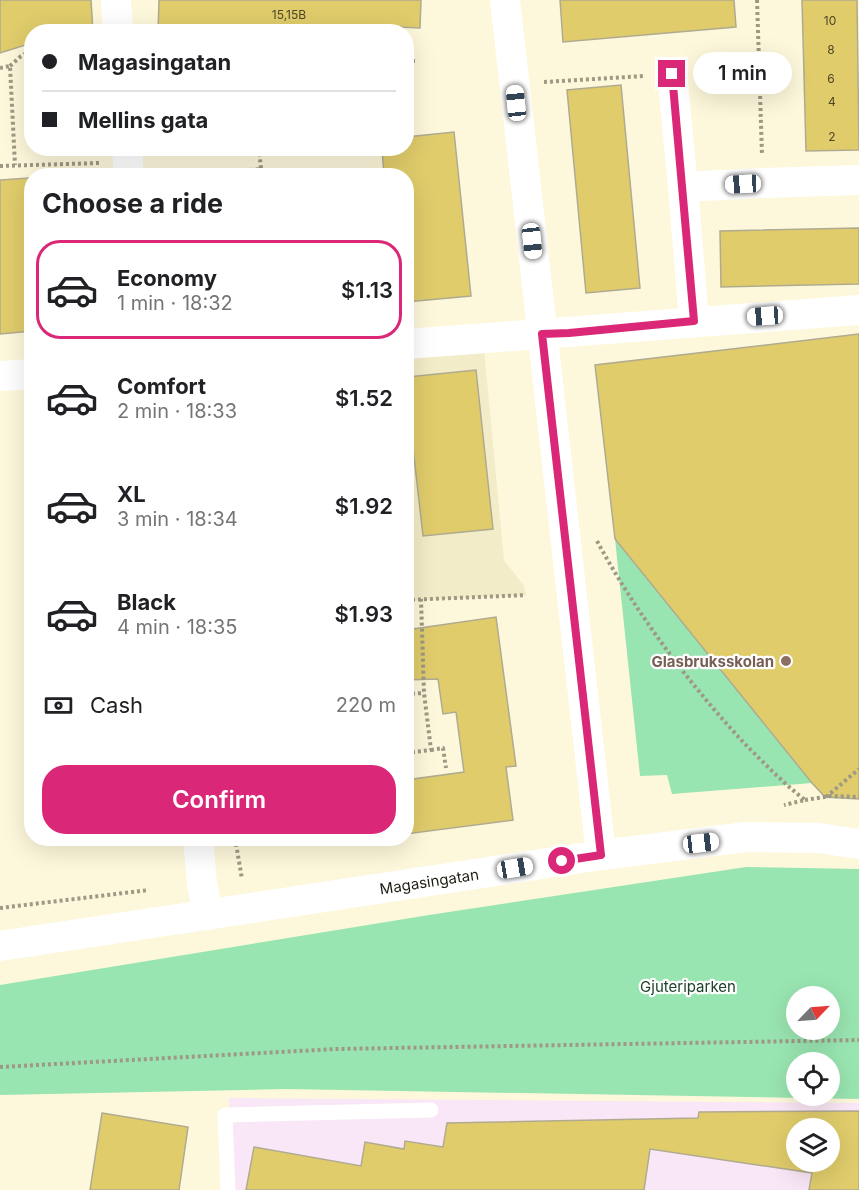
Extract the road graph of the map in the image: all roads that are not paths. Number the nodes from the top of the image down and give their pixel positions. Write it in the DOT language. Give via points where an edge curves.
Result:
graph roads {
  1 [pos="116,0"];
  2 [pos="505,0"];
  3 [pos="118,24"];
  4 [pos="672,74"];
  5 [pos="859,180"];
  6 [pos="683,187"];
  7 [pos="859,310"];
  8 [pos="694,321"];
  9 [pos="542,334"];
  10 [pos="414,343"];
  11 [pos="24,374"];
  12 [pos="0,376"];
  13 [pos="859,844"];
  14 [pos="199,846"];
  15 [pos="601,855"];
  16 [pos="208,915"];
  17 [pos="0,946"];
  18 [pos="431,1110"];
  19 [pos="228,1190"];
  1 -- 3 [label="street"];
  2 -- 9 [label="street"];
  4 -- 6 [label="street"];
  5 -- 6 [label="street"];
  6 -- 8 [label="street"];
  7 -- 8 [label="street"];
  8 -- 9 [label="street"];
  9 -- 10 [label="street"];
  9 -- 15 [label="street"];
  11 -- 12 [label="street"];
  13 -- 15 [label="street, Magasingatan" via="818,838 746,837"];
  14 -- 16 [label="street"];
  15 -- 16 [label="street, Magasingatan"];
  16 -- 17 [label="street, Magasingatan"];
  18 -- 19 [label="lane" via="225,1115"];
}
